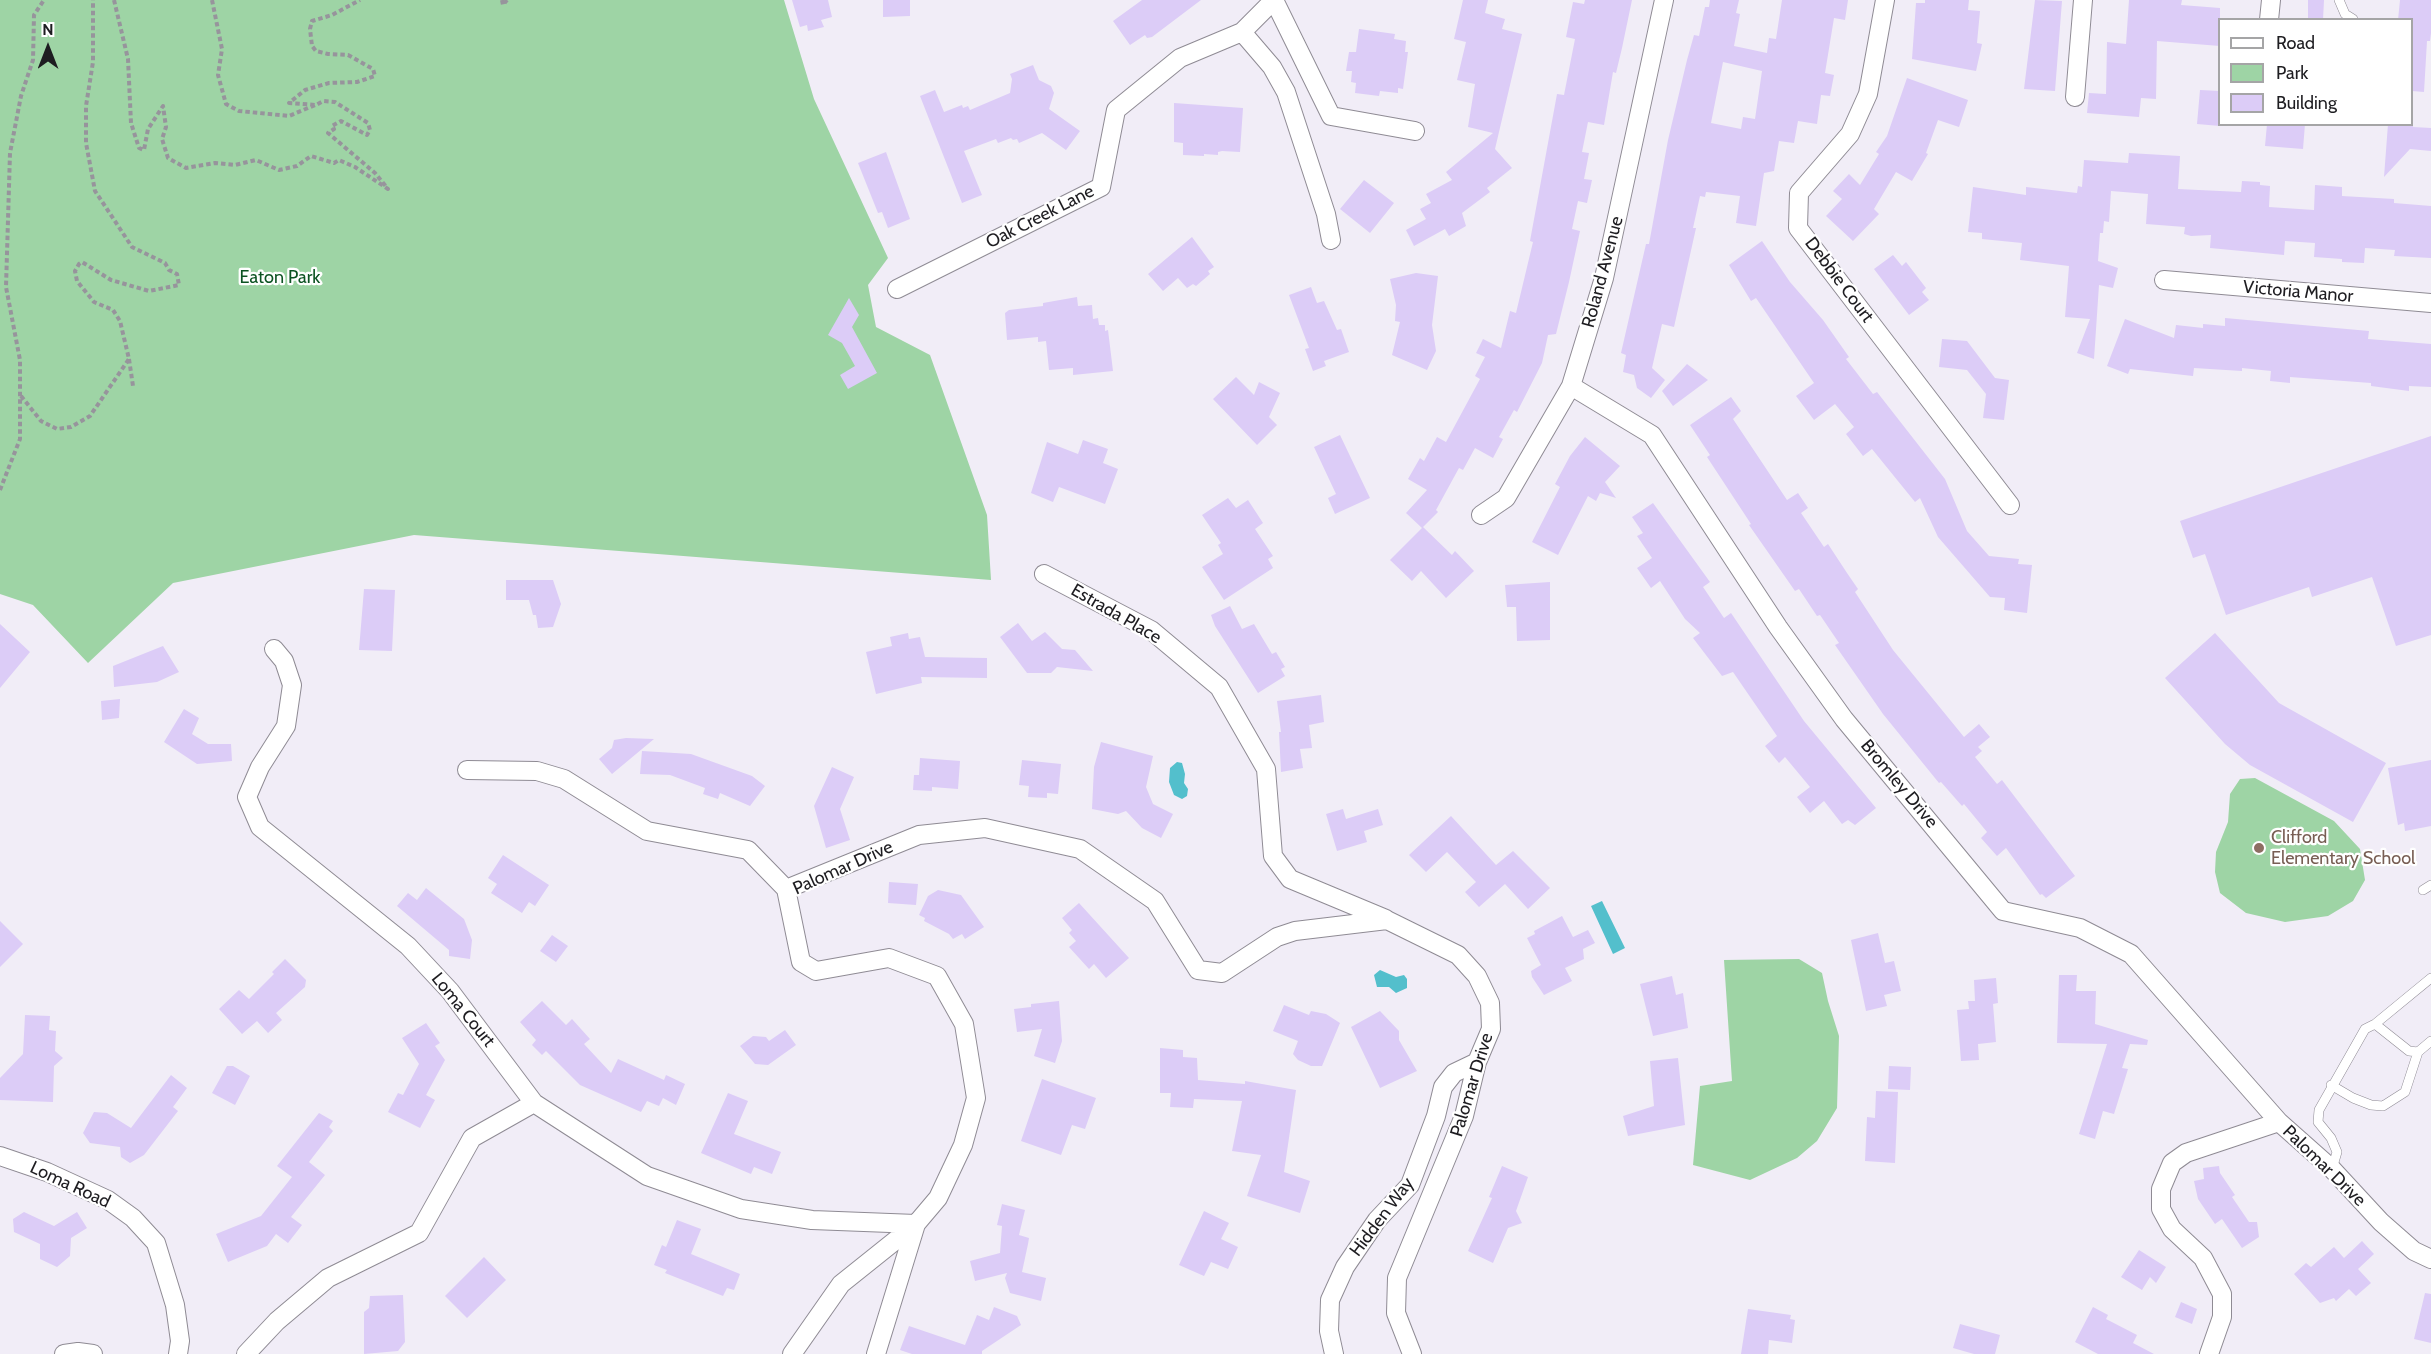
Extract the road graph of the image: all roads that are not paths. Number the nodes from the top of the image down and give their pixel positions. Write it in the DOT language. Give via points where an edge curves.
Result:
graph roads {
  1 [pos="1274,0"];
  2 [pos="1664,0"];
  3 [pos="1885,0"];
  4 [pos="2083,0"];
  5 [pos="2271,0"];
  6 [pos="2339,0"];
  7 [pos="2269,18"];
  8 [pos="2351,18"];
  9 [pos="1242,32"];
  10 [pos="2075,97"];
  11 [pos="1415,131"];
  12 [pos="1331,240"];
  13 [pos="2164,280"];
  14 [pos="897,289"];
  15 [pos="2431,303"];
  16 [pos="1570,386"];
  17 [pos="2010,505"];
  18 [pos="1481,515"];
  19 [pos="1044,574"];
  20 [pos="274,649"];
  21 [pos="468,770"];
  22 [pos="786,889"];
  23 [pos="1387,920"];
  24 [pos="2431,978"];
  25 [pos="2375,1024"];
  26 [pos="2431,1041"];
  27 [pos="2418,1052"];
  28 [pos="1477,1062"];
  29 [pos="2331,1085"];
  30 [pos="534,1102"];
  31 [pos="2279,1122"];
  32 [pos="0,1156"];
  33 [pos="2332,1169"];
  34 [pos="916,1224"];
  35 [pos="2431,1259"];
  36 [pos="64,1354"];
  37 [pos="93,1354"];
  38 [pos="178,1354"];
  39 [pos="246,1354"];
  40 [pos="792,1354"];
  41 [pos="876,1354"];
  42 [pos="1334,1354"];
  43 [pos="1413,1354"];
  44 [pos="2209,1354"];
  1 -- 9 [label="street, Oak Creek Lane"];
  1 -- 11 [label="street" via="1331,116"];
  2 -- 16 [label="street, Roland Avenue" via="1605,278"];
  3 -- 17 [label="street, Debbie Court" via="1868,94 1850,134 1799,193 1798,228"];
  4 -- 10 [label="street"];
  5 -- 7 [label="street"];
  6 -- 8 [label="lane" via="2345,14"];
  9 -- 12 [label="street" via="1272,67 1286,92"];
  9 -- 14 [label="street, Oak Creek Lane" via="1180,58 1116,110 1101,187"];
  13 -- 15 [label="street, Victoria Manor"];
  16 -- 18 [label="street, Roland Avenue" via="1506,498"];
  16 -- 31 [label="street, Bromley Drive" via="1652,435 1778,627 1838,710 2003,911 2080,928 2131,954"];
  19 -- 23 [label="street, Estrada Place" via="1151,630 1219,687 1266,769 1274,856 1290,879"];
  20 -- 30 [label="street, Loma Court" via="284,661 292,685 286,726 260,767 247,797 260,827 408,946 450,992"];
  21 -- 22 [label="street" via="537,771 564,779 647,831 748,850"];
  22 -- 23 [label="street, Palomar Drive" via="919,835 985,828 1080,849 1155,901 1198,970 1210,973 1222,973 1277,937 1295,931"];
  22 -- 34 [label="street, Palomar Drive" via="801,962 816,971 889,958 937,976 964,1024 976,1098 963,1145 938,1198"];
  23 -- 28 [label="street, Palomar Drive" via="1458,955 1478,976 1491,1003 1491,1029"];
  24 -- 25 [label="lane"];
  25 -- 27 [label="lane" via="2390,1039"];
  25 -- 29 [label="lane" via="2365,1029"];
  26 -- 27 [label="lane"];
  27 -- 29 [label="lane" via="2405,1092 2383,1106 2353,1098"];
  28 -- 42 [label="street, Hidden Way" via="1454,1073 1443,1087 1410,1185 1377,1220 1345,1267 1330,1300 1329,1331"];
  28 -- 43 [label="street, Palomar Drive" via="1464,1116 1397,1278 1396,1313"];
  29 -- 33 [label="lane" via="2321,1102 2318,1122 2337,1152"];
  30 -- 34 [label="street" via="647,1176 741,1209 812,1220"];
  30 -- 39 [label="street" via="472,1138 419,1233 328,1278 277,1321"];
  31 -- 33 [label="street, Palomar Drive"];
  31 -- 44 [label="street, Palomar Drive" via="2186,1153 2172,1163 2161,1189 2161,1209 2172,1229 2203,1258 2222,1294 2222,1317"];
  32 -- 38 [label="street, Loma Road" via="108,1200 133,1218 156,1243 175,1305"];
  33 -- 35 [label="street, Palomar Drive" via="2381,1222 2414,1251"];
  34 -- 40 [label="street" via="841,1284"];
  34 -- 41 [label="street"];
  36 -- 37 [label="street"];
}
